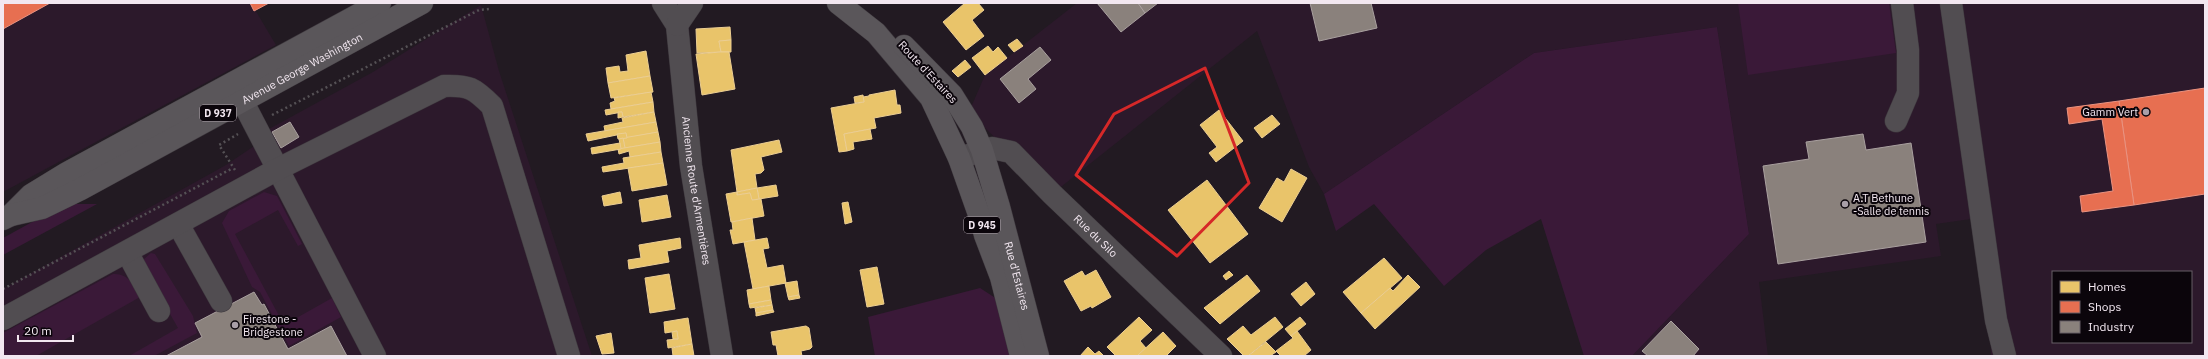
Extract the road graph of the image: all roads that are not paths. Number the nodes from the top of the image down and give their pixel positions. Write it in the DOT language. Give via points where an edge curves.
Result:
graph roads {
  1 [pos="380,3"];
  2 [pos="422,3"];
  3 [pos="663,3"];
  4 [pos="692,3"];
  5 [pos="838,3"];
  6 [pos="863,3"];
  7 [pos="1902,3"];
  8 [pos="1951,3"];
  9 [pos="677,27"];
  10 [pos="238,92"];
  11 [pos="1896,121"];
  12 [pos="982,150"];
  13 [pos="959,158"];
  14 [pos="278,169"];
  15 [pos="7,217"];
  16 [pos="178,224"];
  17 [pos="127,252"];
  18 [pos="221,301"];
  19 [pos="159,311"];
  20 [pos="3,319"];
  21 [pos="375,356"];
  22 [pos="569,356"];
  23 [pos="722,356"];
  24 [pos="1021,356"];
  25 [pos="1038,356"];
  26 [pos="1221,356"];
  27 [pos="2005,356"];
  1 -- 10 [label="main road, Avenue George Washington / D 937"];
  2 -- 10 [label="main road, Avenue George Washington / D 937"];
  3 -- 9 [label="street, Ancienne Route d'Armentières"];
  4 -- 9 [label="street"];
  5 -- 13 [label="main road, Route d'Estaires / D 945" via="876,33 931,98"];
  6 -- 12 [label="main road, Route d'Estaires / D 945" via="952,95 972,127"];
  7 -- 11 [label="street" via="1908,50 1908,94"];
  8 -- 27 [label="street" via="1996,320"];
  9 -- 23 [label="street, Ancienne Route d'Armentières" via="691,166"];
  10 -- 14 [label="street"];
  10 -- 15 [label="main road, Avenue George Washington / D 937" via="37,191"];
  12 -- 13 [label="street, Rue du Silo"];
  12 -- 25 [label="main road, Rue d'Estaires / D 945"];
  12 -- 26 [label="street, Rue du Silo" via="992,148 1011,152"];
  13 -- 24 [label="main road, D 945" via="1001,277"];
  14 -- 16 [label="street"];
  14 -- 21 [label="street"];
  14 -- 22 [label="street" via="444,86 463,85 479,93 492,106"];
  16 -- 17 [label="street"];
  16 -- 18 [label="street"];
  17 -- 19 [label="street"];
  17 -- 20 [label="street"];
}
